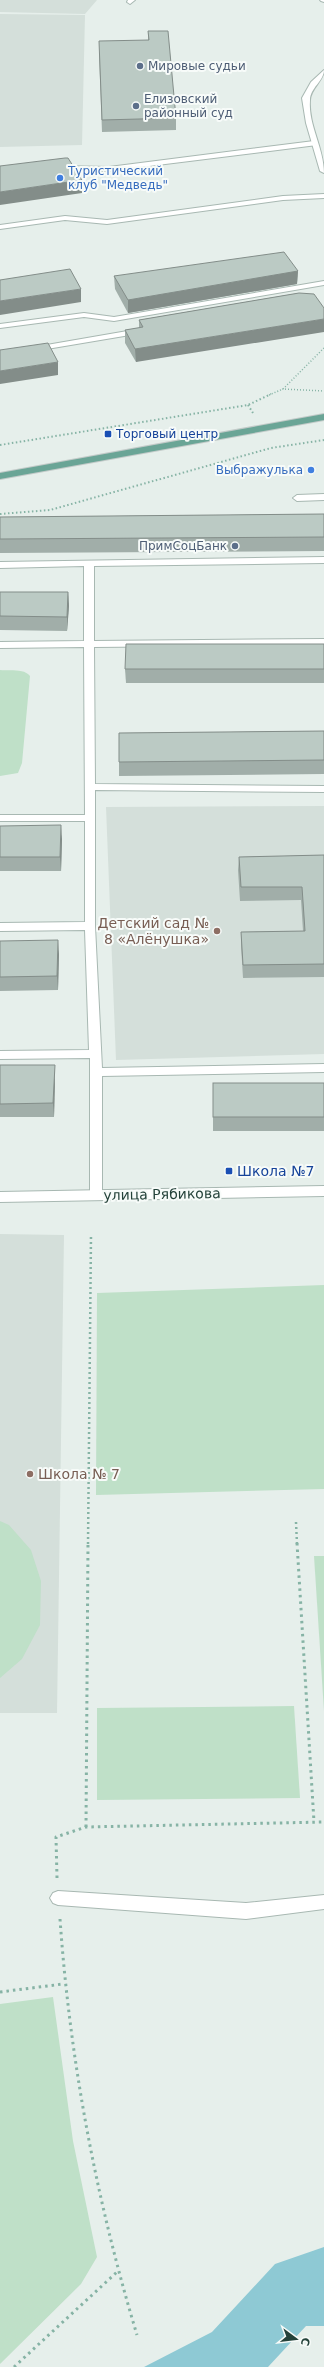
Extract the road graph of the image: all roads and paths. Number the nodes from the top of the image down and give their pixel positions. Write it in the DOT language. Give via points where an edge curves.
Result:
graph roads {
  1 [pos="324,72"];
  2 [pos="314,142"];
  3 [pos="45,169"];
  4 [pos="324,171"];
  5 [pos="324,196"];
  6 [pos="0,227"];
  7 [pos="324,283"];
  8 [pos="0,326"];
  9 [pos="145,330"];
  10 [pos="324,348"];
  11 [pos="23,351"];
  12 [pos="283,388"];
  13 [pos="324,390"];
  14 [pos="324,417"];
  15 [pos="324,440"];
  16 [pos="0,445"];
  17 [pos="0,476"];
  18 [pos="324,497"];
  19 [pos="297,498"];
  20 [pos="0,514"];
  21 [pos="324,560"];
  22 [pos="89,563"];
  23 [pos="0,565"];
  24 [pos="324,642"];
  25 [pos="0,645"];
  26 [pos="91,645"];
  27 [pos="90,787"];
  28 [pos="324,789"];
  29 [pos="0,818"];
  30 [pos="90,818"];
  31 [pos="90,926"];
  32 [pos="0,927"];
  33 [pos="95,1054"];
  34 [pos="0,1055"];
  35 [pos="324,1068"];
  36 [pos="96,1072"];
  37 [pos="324,1191"];
  38 [pos="96,1196"];
  39 [pos="0,1197"];
  40 [pos="91,1235"];
  41 [pos="296,1522"];
  42 [pos="314,1822"];
  43 [pos="324,1822"];
  44 [pos="86,1827"];
  45 [pos="58,1898"];
  46 [pos="324,1902"];
  47 [pos="63,1984"];
  48 [pos="0,1992"];
  49 [pos="117,2272"];
  50 [pos="137,2335"];
  51 [pos="14,2367"];
  1 -- 2 [label="street" via="317,78 306,98"];
  2 -- 3 [label="street" via="109,169"];
  2 -- 4 [label="street"];
  5 -- 6 [label="street" via="283,198 107,222 65,218"];
  7 -- 8 [label="street" via="114,319 84,315"];
  9 -- 11 [label="street"];
  10 -- 12 [label="path"];
  12 -- 13 [label="path"];
  12 -- 16 [label="path" via="248,405"];
  14 -- 17 [label="main road"];
  15 -- 20 [label="path" via="271,448 50,510"];
  18 -- 19 [label="street"];
  21 -- 22 [label="street"];
  22 -- 23 [label="street"];
  22 -- 26 [label="street"];
  24 -- 26 [label="street"];
  25 -- 26 [label="street"];
  26 -- 27 [label="street"];
  27 -- 28 [label="street"];
  27 -- 30 [label="street"];
  29 -- 30 [label="street"];
  30 -- 31 [label="street"];
  31 -- 32 [label="street"];
  31 -- 33 [label="street"];
  33 -- 34 [label="street"];
  33 -- 36 [label="street"];
  35 -- 36 [label="street"];
  36 -- 38 [label="street"];
  37 -- 38 [label="street, улица Рябикова"];
  38 -- 39 [label="street, улица Рябикова"];
  40 -- 44 [label="path"];
  41 -- 42 [label="path"];
  42 -- 43 [label="path"];
  42 -- 44 [label="path"];
  44 -- 45 [label="path" via="56,1837"];
  45 -- 46 [label="street" via="246,1912"];
  45 -- 47 [label="path"];
  47 -- 48 [label="path"];
  47 -- 49 [label="path" via="76,2082"];
  49 -- 50 [label="path"];
  49 -- 51 [label="path"];
}
